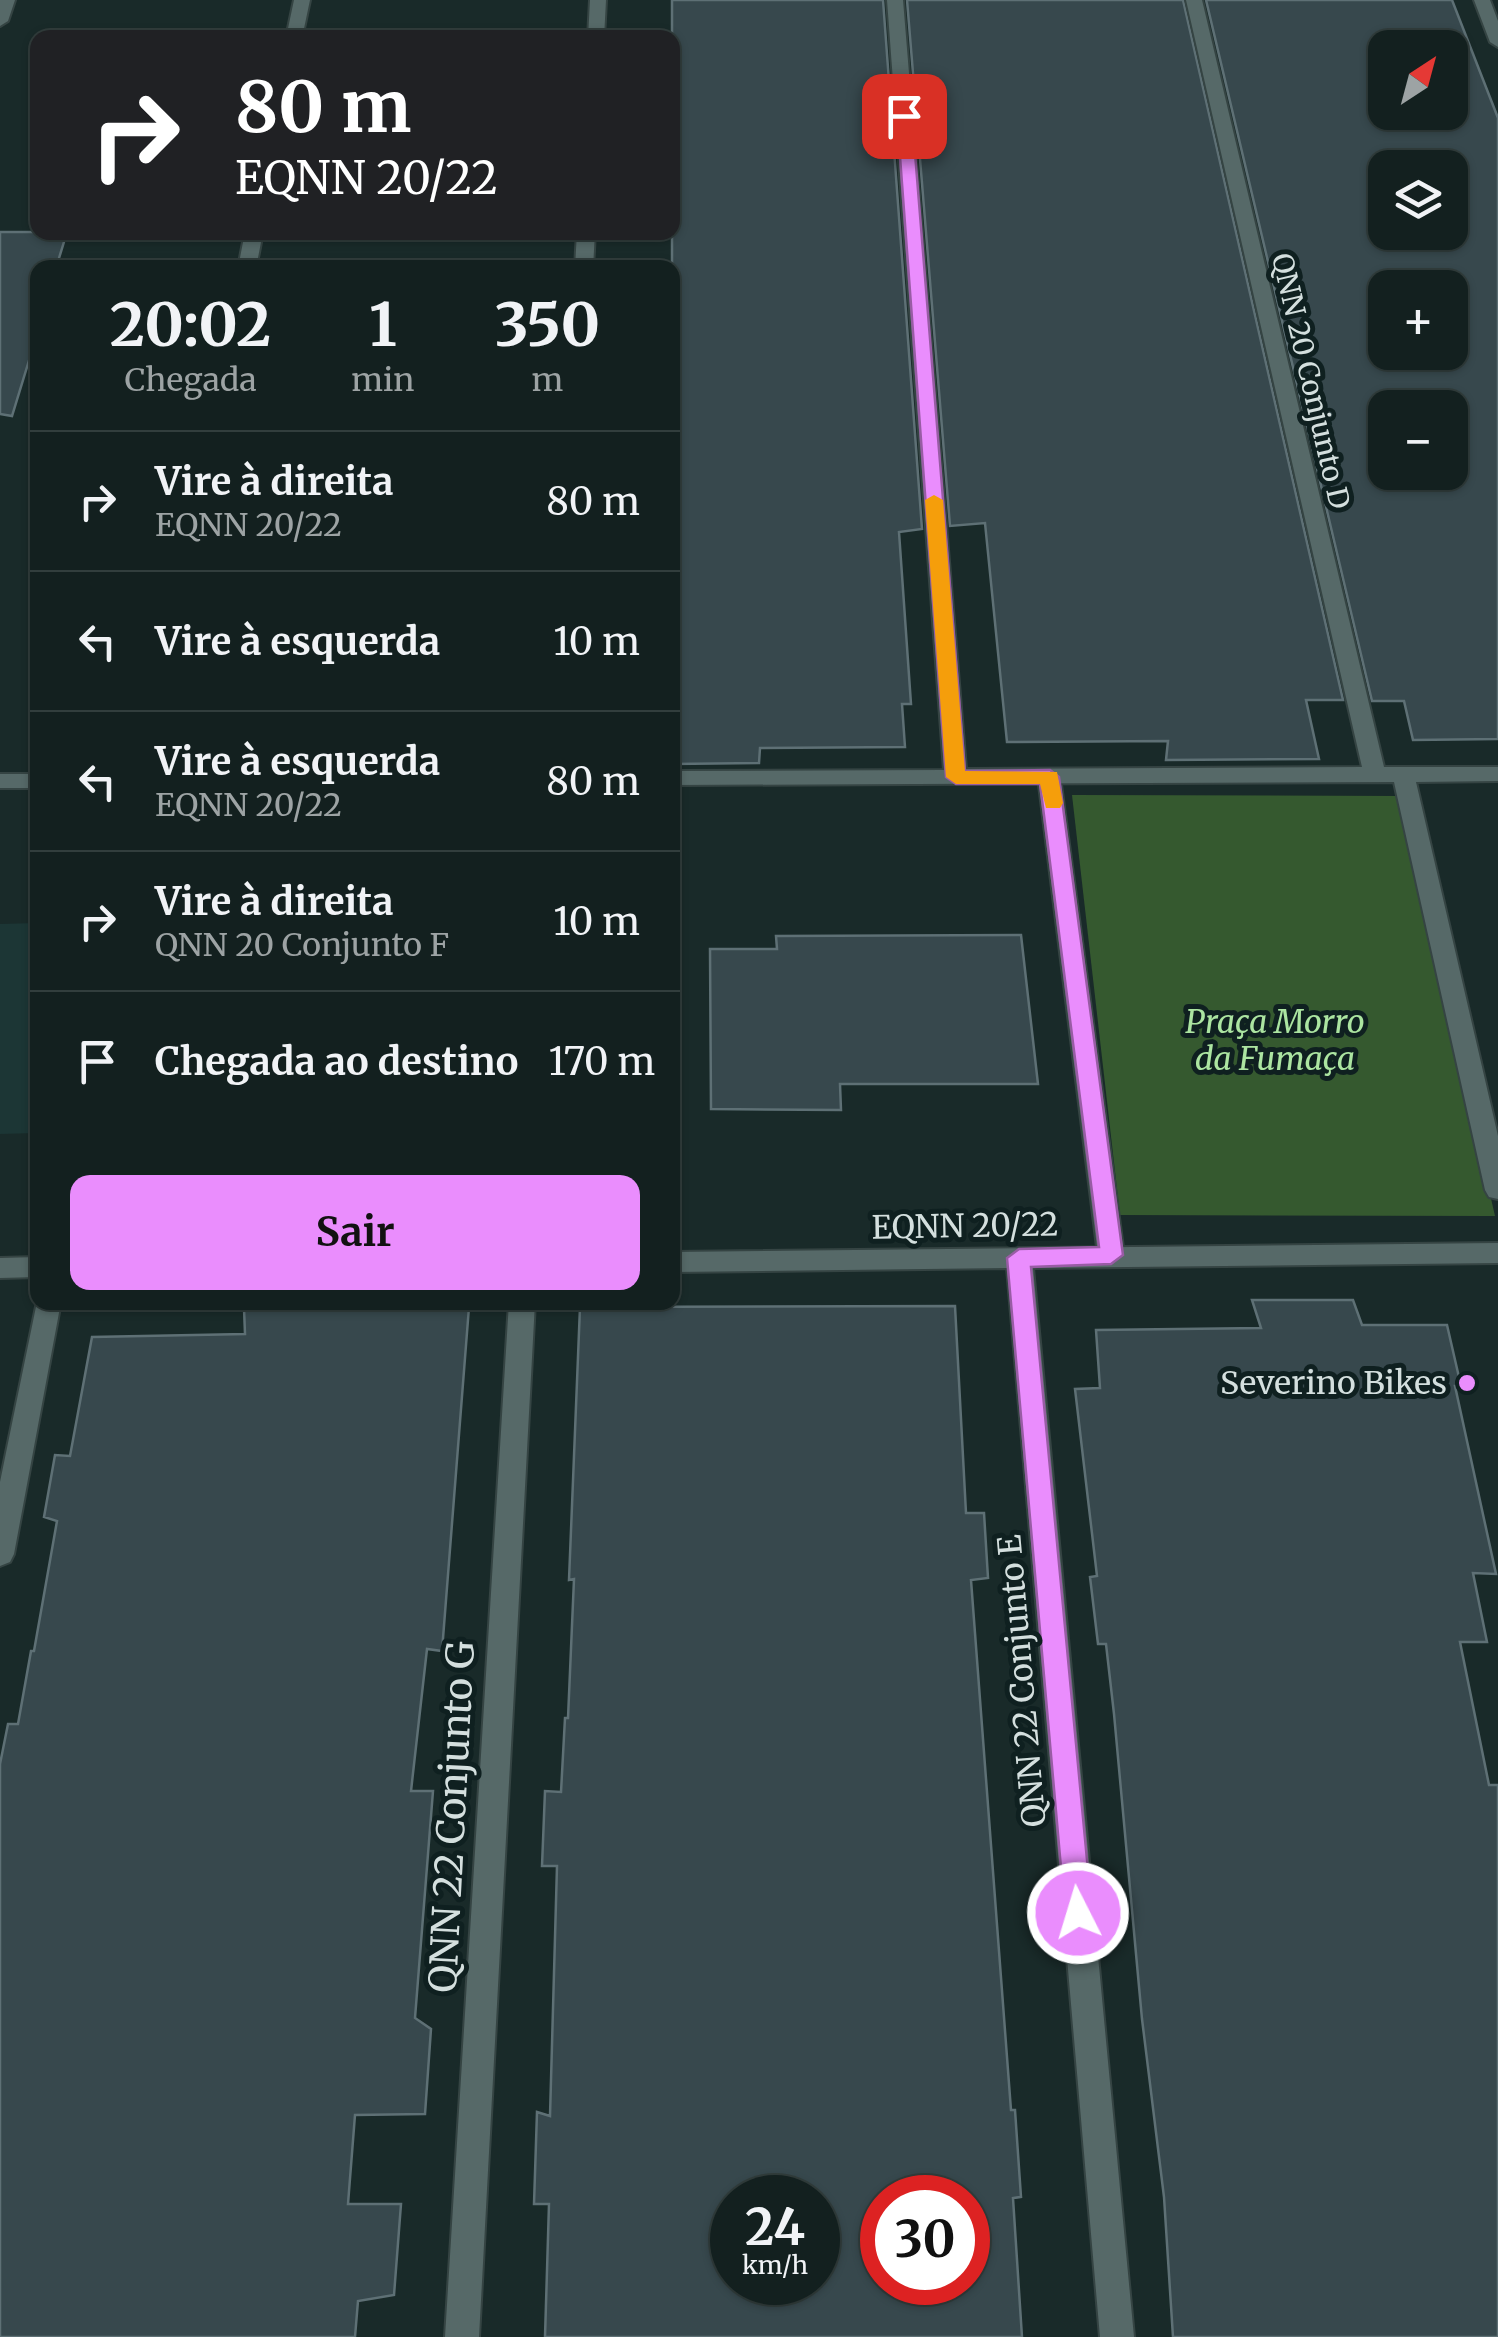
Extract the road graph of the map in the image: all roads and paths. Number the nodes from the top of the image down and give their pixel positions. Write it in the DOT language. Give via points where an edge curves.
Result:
graph roads {
  1 [pos="7,0"];
  2 [pos="302,0"];
  3 [pos="598,0"];
  4 [pos="895,0"];
  5 [pos="1194,0"];
  6 [pos="1482,0"];
  7 [pos="0,21"];
  8 [pos="296,30"];
  9 [pos="596,30"];
  10 [pos="1498,42"];
  11 [pos="1498,774"];
  12 [pos="1375,775"];
  13 [pos="1402,775"];
  14 [pos="956,777"];
  15 [pos="1050,777"];
  16 [pos="680,778"];
  17 [pos="0,781"];
  18 [pos="30,781"];
  19 [pos="1498,1190"];
  20 [pos="1498,1253"];
  21 [pos="1111,1255"];
  22 [pos="1019,1258"];
  23 [pos="680,1262"];
  24 [pos="30,1267"];
  25 [pos="0,1268"];
  26 [pos="46,1310"];
  27 [pos="522,1310"];
  28 [pos="0,1554"];
  29 [pos="462,2337"];
  30 [pos="1117,2337"];
  1 -- 7 [label="street"];
  2 -- 8 [label="street"];
  3 -- 9 [label="street"];
  4 -- 14 [label="street"];
  5 -- 12 [label="street, QNN 20 Conjunto D"];
  6 -- 10 [label="street"];
  11 -- 13 [label="street"];
  12 -- 13 [label="street"];
  12 -- 15 [label="street"];
  13 -- 19 [label="street"];
  14 -- 15 [label="street"];
  14 -- 16 [label="street"];
  15 -- 21 [label="street"];
  17 -- 18 [label="street"];
  20 -- 21 [label="street, EQNN 20/22"];
  21 -- 22 [label="street, EQNN 20/22"];
  22 -- 23 [label="street, EQNN 20/22"];
  22 -- 30 [label="street, QNN 22 Conjunto E"];
  24 -- 25 [label="street"];
  26 -- 28 [label="street"];
  27 -- 29 [label="street, QNN 22 Conjunto G"];
}
